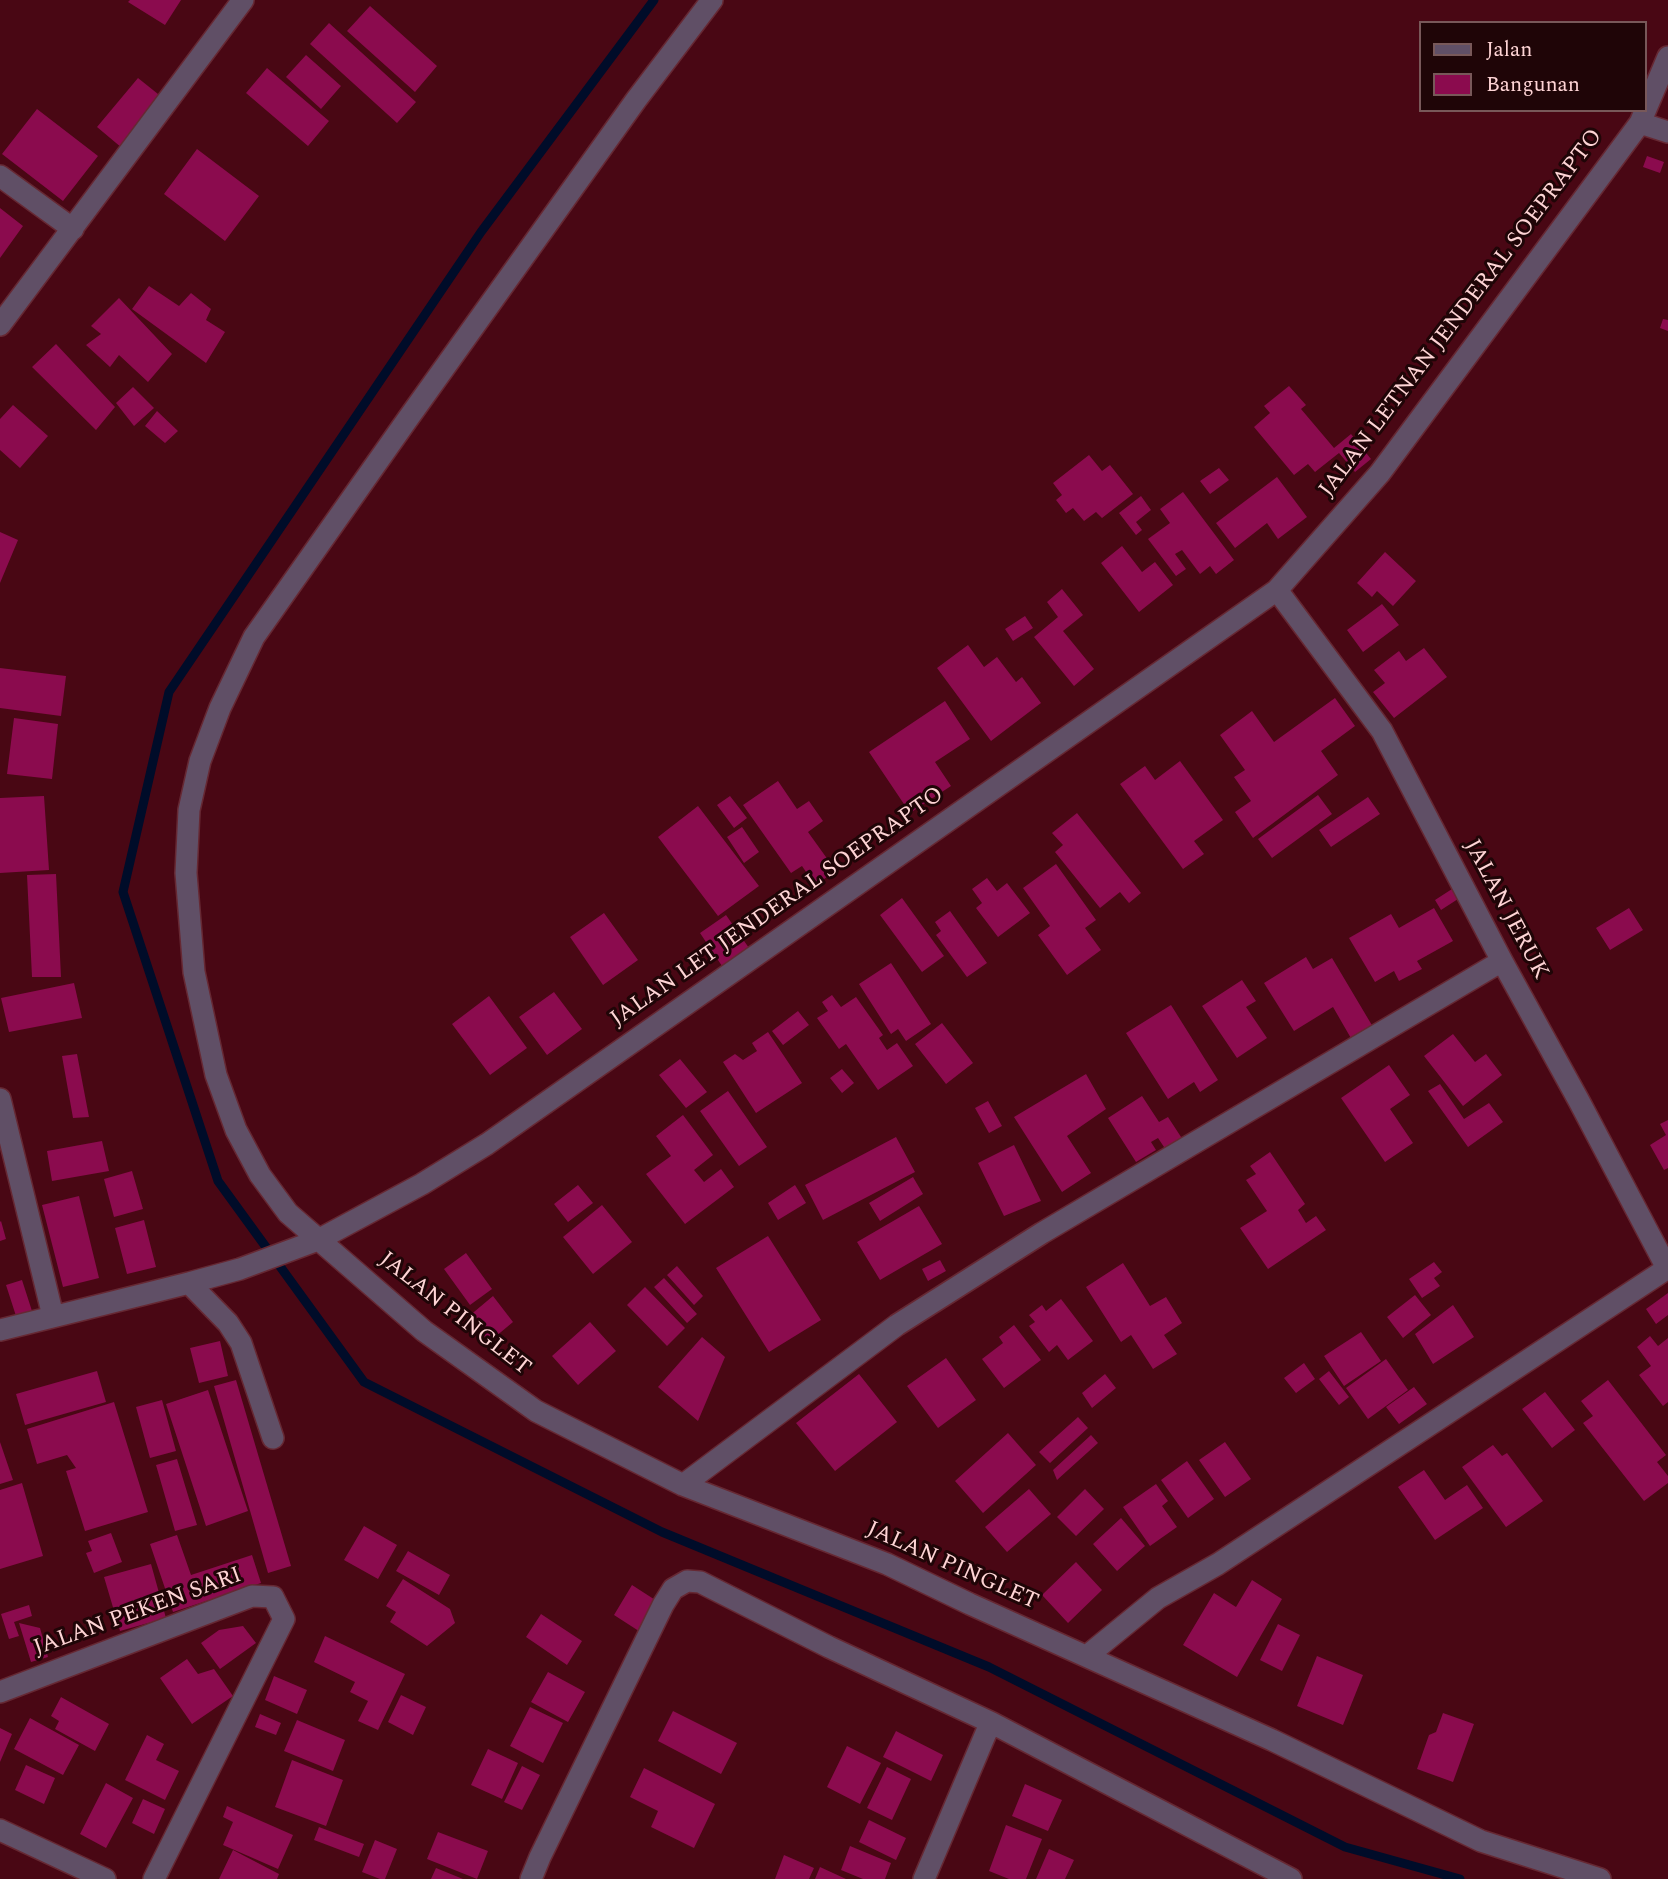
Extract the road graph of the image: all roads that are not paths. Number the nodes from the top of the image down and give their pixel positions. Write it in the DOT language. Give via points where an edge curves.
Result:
graph roads {
  1 [pos="243,0"];
  2 [pos="712,0"];
  3 [pos="1668,57"];
  4 [pos="1647,106"];
  5 [pos="1645,112"];
  6 [pos="1640,123"];
  7 [pos="1668,132"];
  8 [pos="0,176"];
  9 [pos="73,229"];
  10 [pos="0,325"];
  11 [pos="1277,590"];
  12 [pos="1502,961"];
  13 [pos="0,1099"];
  14 [pos="7,1155"];
  15 [pos="318,1240"];
  16 [pos="1668,1268"];
  17 [pos="189,1283"];
  18 [pos="53,1316"];
  19 [pos="0,1330"];
  20 [pos="273,1438"];
  21 [pos="682,1485"];
  22 [pos="1087,1656"];
  23 [pos="0,1692"];
  24 [pos="992,1723"];
  25 [pos="0,1830"];
  26 [pos="105,1879"];
  27 [pos="154,1879"];
  28 [pos="531,1879"];
  29 [pos="925,1879"];
  30 [pos="1291,1879"];
  31 [pos="1600,1879"];
  1 -- 9 [label="street"];
  2 -- 15 [label="street, JALAN PINGLET" via="254,637 200,761 189,810 186,873 194,972 216,1075 236,1130 260,1175 288,1213"];
  3 -- 4 [label="street, JALAN LETNAN JENDERAL SOEPRAPTO"];
  5 -- 6 [label="street, JALAN LETNAN JENDERAL SOEPRAPTO"];
  6 -- 7 [label="street"];
  6 -- 11 [label="street, JALAN LETNAN JENDERAL SOEPRAPTO" via="1380,473"];
  8 -- 9 [label="street"];
  9 -- 10 [label="street"];
  11 -- 12 [label="street, JALAN JERUK" via="1382,731"];
  11 -- 15 [label="street, JALAN LET JENDERAL SOEPRAPTO" via="487,1144"];
  12 -- 16 [label="street, JALAN JERUK"];
  12 -- 21 [label="street" via="1042,1233 897,1325"];
  13 -- 14 [label="street"];
  14 -- 18 [label="street"];
  15 -- 17 [label="street, JALAN LET JENDERAL SOEPRAPTO"];
  15 -- 21 [label="street, JALAN PINGLET" via="424,1331 536,1411"];
  16 -- 22 [label="street" via="1218,1564 1158,1598"];
  17 -- 18 [label="street"];
  17 -- 20 [label="street" via="241,1343"];
  18 -- 19 [label="street"];
  21 -- 22 [label="street, JALAN PINGLET" via="887,1564"];
  22 -- 31 [label="street, JALAN PINGLET" via="1480,1841"];
  23 -- 27 [label="street, JALAN PEKEN SARI" via="251,1596 273,1597 284,1619"];
  24 -- 28 [label="street" via="700,1582 687,1581 673,1589 663,1605"];
  24 -- 29 [label="street"];
  24 -- 30 [label="street"];
  25 -- 26 [label="street"];
}
